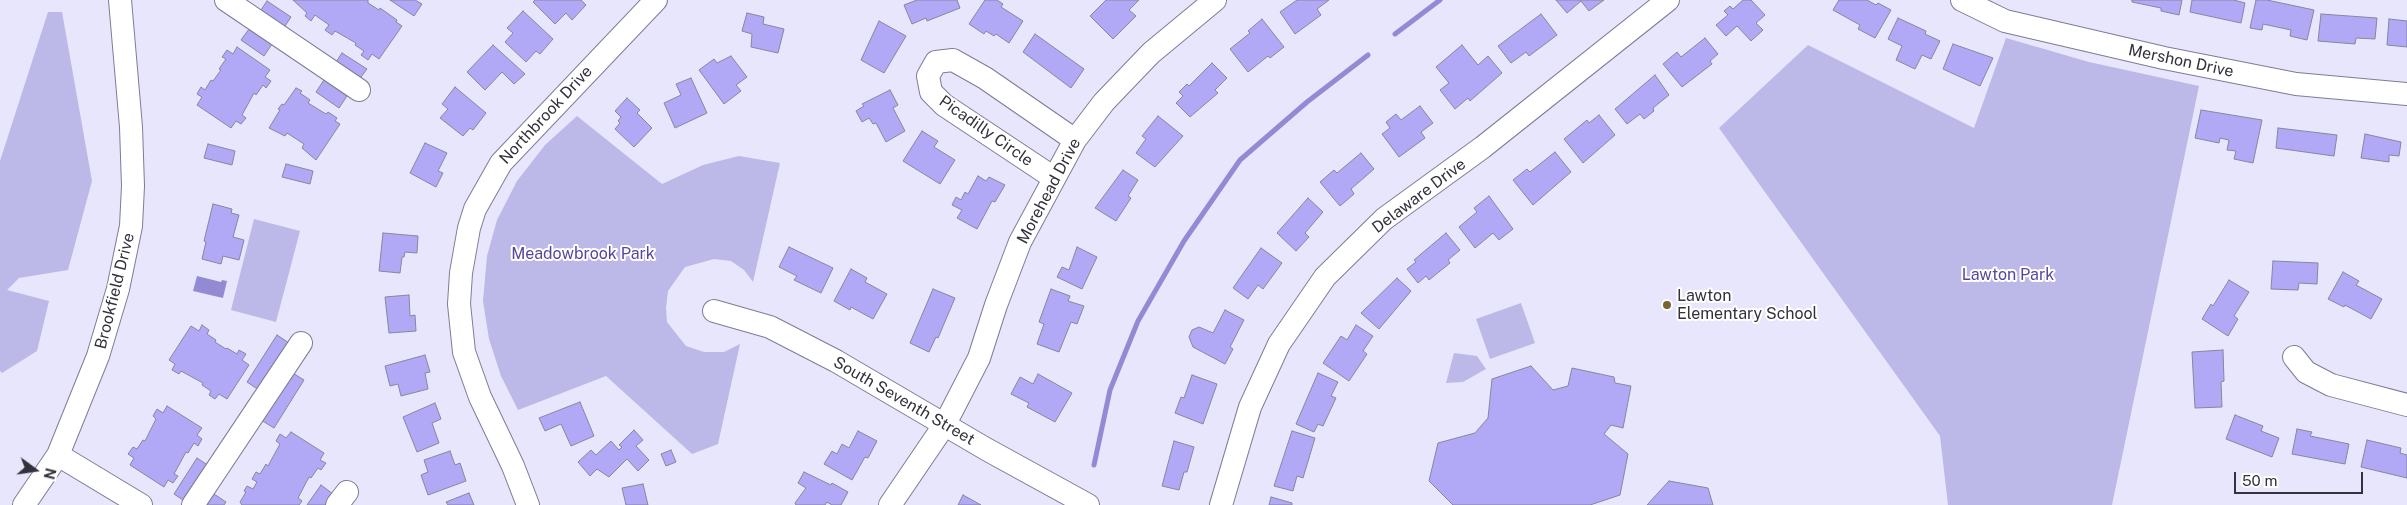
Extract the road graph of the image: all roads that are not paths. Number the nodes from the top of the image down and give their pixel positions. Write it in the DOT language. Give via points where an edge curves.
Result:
graph roads {
  1 [pos="120,0"];
  2 [pos="226,0"];
  3 [pos="656,0"];
  4 [pos="1215,0"];
  5 [pos="1668,0"];
  6 [pos="1962,0"];
  7 [pos="358,90"];
  8 [pos="2407,94"];
  9 [pos="1075,140"];
  10 [pos="1054,178"];
  11 [pos="714,311"];
  12 [pos="301,343"];
  13 [pos="2294,357"];
  14 [pos="2407,405"];
  15 [pos="945,424"];
  16 [pos="58,455"];
  17 [pos="24,505"];
  18 [pos="141,505"];
  19 [pos="193,505"];
  20 [pos="528,505"];
  21 [pos="890,505"];
  22 [pos="1088,505"];
  23 [pos="1221,505"];
  1 -- 16 [label="street, Brookfield Drive" via="131,127 131,226 118,289 98,356"];
  2 -- 7 [label="street"];
  3 -- 20 [label="street, Northbrook Drive" via="501,163 469,228 459,304 464,352 480,397"];
  4 -- 9 [label="street, Morehead Drive" via="1151,52 1104,102"];
  5 -- 23 [label="street, Delaware Drive" via="1484,147 1384,220 1324,277 1280,344 1250,408"];
  6 -- 8 [label="street, Mershon Drive" via="2006,21 2164,58 2296,84"];
  9 -- 10 [label="street, Morehead Drive"];
  9 -- 10 [label="street, Picadilly Circle" via="953,60 936,62 928,76 931,92 944,105"];
  10 -- 15 [label="street, Morehead Drive" via="1020,242 979,358"];
  11 -- 15 [label="street, South Seventh Street" via="770,327"];
  12 -- 19 [label="street"];
  13 -- 14 [label="street" via="2306,372 2331,386"];
  15 -- 21 [label="street, Morehead Drive"];
  15 -- 22 [label="street, South Seventh Street"];
  16 -- 17 [label="street, Brookfield Drive"];
  16 -- 18 [label="street"];
}
